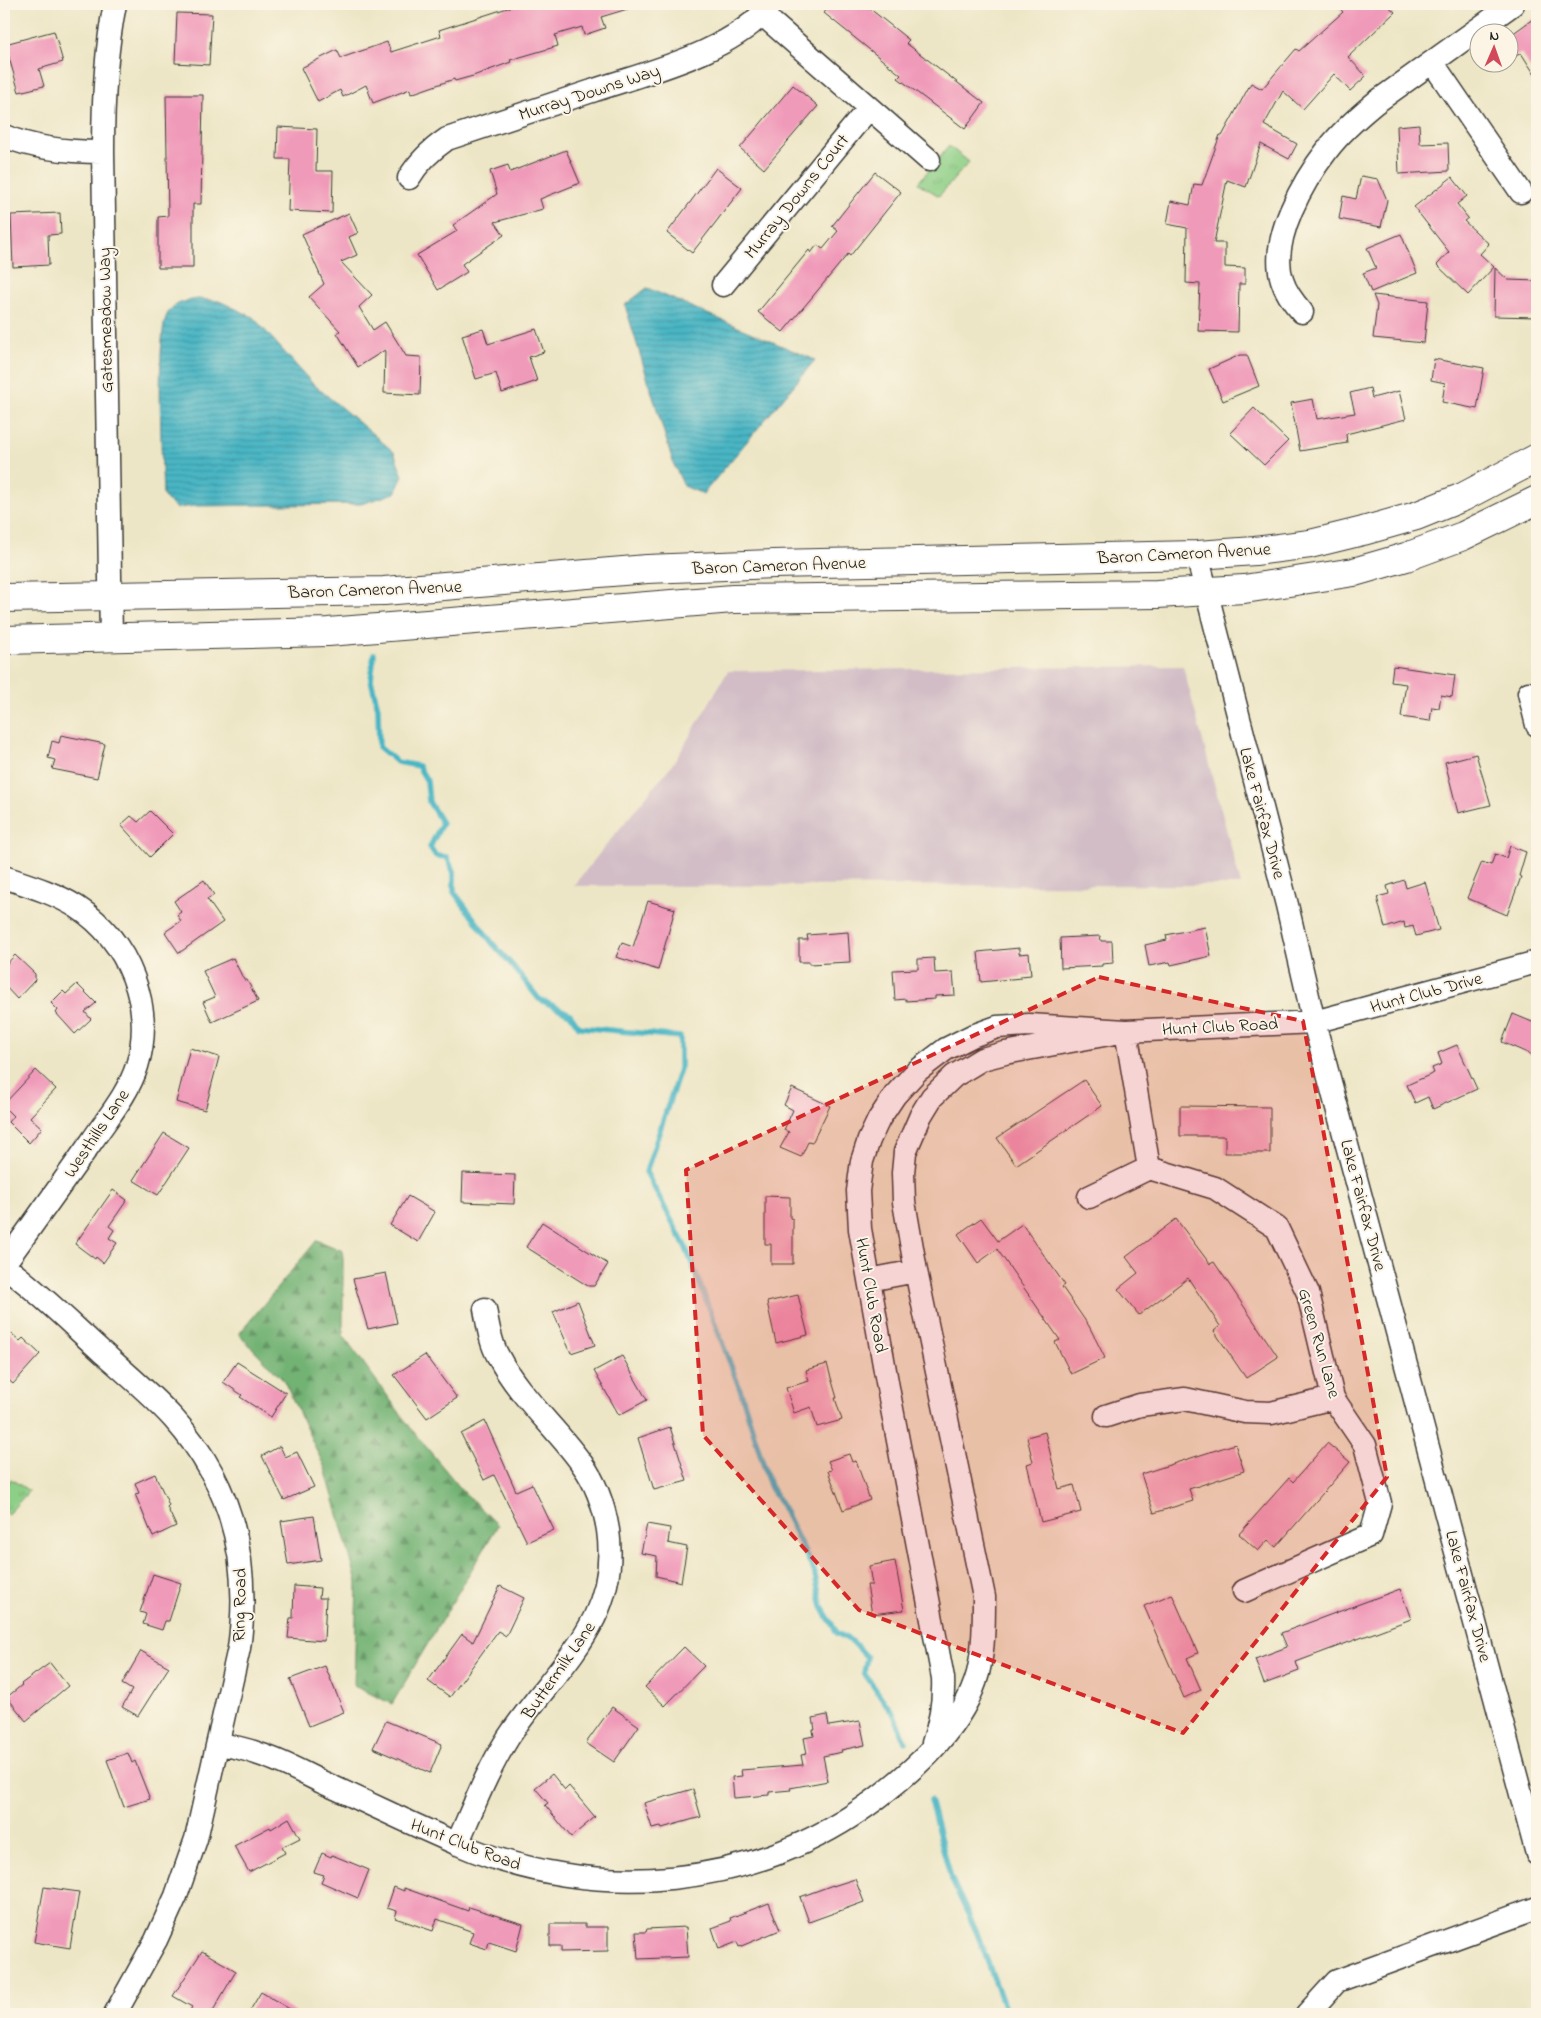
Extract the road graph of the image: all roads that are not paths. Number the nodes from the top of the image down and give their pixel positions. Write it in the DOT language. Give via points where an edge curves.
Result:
graph roads {
  1 [pos="115,4"];
  2 [pos="1513,4"];
  3 [pos="767,9"];
  4 [pos="1432,62"];
  5 [pos="870,108"];
  6 [pos="4,136"];
  7 [pos="103,152"];
  8 [pos="929,160"];
  9 [pos="409,178"];
  10 [pos="1521,192"];
  11 [pos="723,285"];
  12 [pos="1302,312"];
  13 [pos="1537,458"];
  14 [pos="1537,500"];
  15 [pos="1197,555"];
  16 [pos="1205,591"];
  17 [pos="110,596"];
  18 [pos="4,598"];
  19 [pos="111,638"];
  20 [pos="4,640"];
  21 [pos="1529,693"];
  22 [pos="1537,726"];
  23 [pos="4,876"];
  24 [pos="1537,962"];
  25 [pos="1314,1022"];
  26 [pos="1126,1031"];
  27 [pos="1149,1168"];
  28 [pos="1090,1197"];
  29 [pos="4,1265"];
  30 [pos="916,1271"];
  31 [pos="869,1280"];
  32 [pos="485,1309"];
  33 [pos="1332,1398"];
  34 [pos="1106,1416"];
  35 [pos="1244,1591"];
  36 [pos="218,1744"];
  37 [pos="930,1749"];
  38 [pos="457,1844"];
  39 [pos="1537,1854"];
  40 [pos="1537,1908"];
  41 [pos="115,2014"];
  42 [pos="1307,2014"];
  1 -- 7 [label="street, Gatesmeadow Way" via="104,85"];
  2 -- 4 [label="street"];
  3 -- 5 [label="street"];
  3 -- 9 [label="street, Murray Downs Way" via="728,38 686,59 447,139 417,164"];
  4 -- 10 [label="street"];
  4 -- 12 [label="street" via="1354,120 1310,175 1293,207 1281,242 1279,260 1281,279 1290,298"];
  5 -- 8 [label="street"];
  5 -- 11 [label="street, Murray Downs Court"];
  6 -- 7 [label="street" via="39,147"];
  7 -- 17 [label="street, Gatesmeadow Way"];
  13 -- 15 [label="main road, Baron Cameron Avenue" via="1463,497 1372,529 1310,544"];
  14 -- 16 [label="main road, Baron Cameron Avenue" via="1462,536 1354,572"];
  15 -- 16 [label="street, Lake Fairfax Drive"];
  15 -- 17 [label="main road, Baron Cameron Avenue" via="772,564 647,569 384,591"];
  16 -- 19 [label="main road, Baron Cameron Avenue" via="732,599 328,632"];
  16 -- 25 [label="street, Lake Fairfax Drive" via="1287,905"];
  17 -- 18 [label="main road, Baron Cameron Avenue"];
  17 -- 19 [label="street, Gatesmeadow Way"];
  19 -- 20 [label="main road, Baron Cameron Avenue"];
  21 -- 22 [label="street"];
  23 -- 29 [label="street, Westhills Lane" via="54,895 97,922 114,940 128,963 142,1013 137,1066 127,1090"];
  24 -- 25 [label="street, Hunt Club Drive"];
  25 -- 26 [label="street, Hunt Club Road"];
  25 -- 39 [label="street, Lake Fairfax Drive"];
  26 -- 27 [label="street"];
  26 -- 30 [label="street, Hunt Club Road" via="982,1059 954,1076 932,1097 905,1152 903,1173 904,1202"];
  26 -- 31 [label="street, Hunt Club Road" via="1029,1025 998,1027 946,1050 917,1071 879,1119 862,1160 860,1229"];
  27 -- 28 [label="street"];
  27 -- 33 [label="street, Green Run Lane" via="1215,1188 1277,1228 1308,1293"];
  29 -- 36 [label="street, Ring Road" via="174,1419 214,1477 239,1546 243,1582 239,1648"];
  30 -- 31 [label="street"];
  30 -- 37 [label="street, Hunt Club Road" via="984,1597 983,1642 978,1673 951,1729"];
  31 -- 37 [label="street, Hunt Club Road" via="943,1678 941,1716"];
  32 -- 38 [label="street, Buttermilk Lane" via="497,1356 582,1464 596,1488 610,1543 609,1571 603,1599 592,1624 509,1737"];
  33 -- 34 [label="street" via="1271,1413 1245,1412 1185,1400 1140,1405"];
  33 -- 35 [label="street, Green Run Lane" via="1365,1445 1380,1503 1371,1535"];
  36 -- 38 [label="street, Hunt Club Road" via="260,1754"];
  36 -- 41 [label="street, Ring Road" via="196,1839 176,1896"];
  37 -- 38 [label="street, Hunt Club Road" via="890,1788 824,1832 775,1854 694,1876 632,1881 564,1876 516,1866"];
  40 -- 42 [label="street" via="1336,1981"];
}
